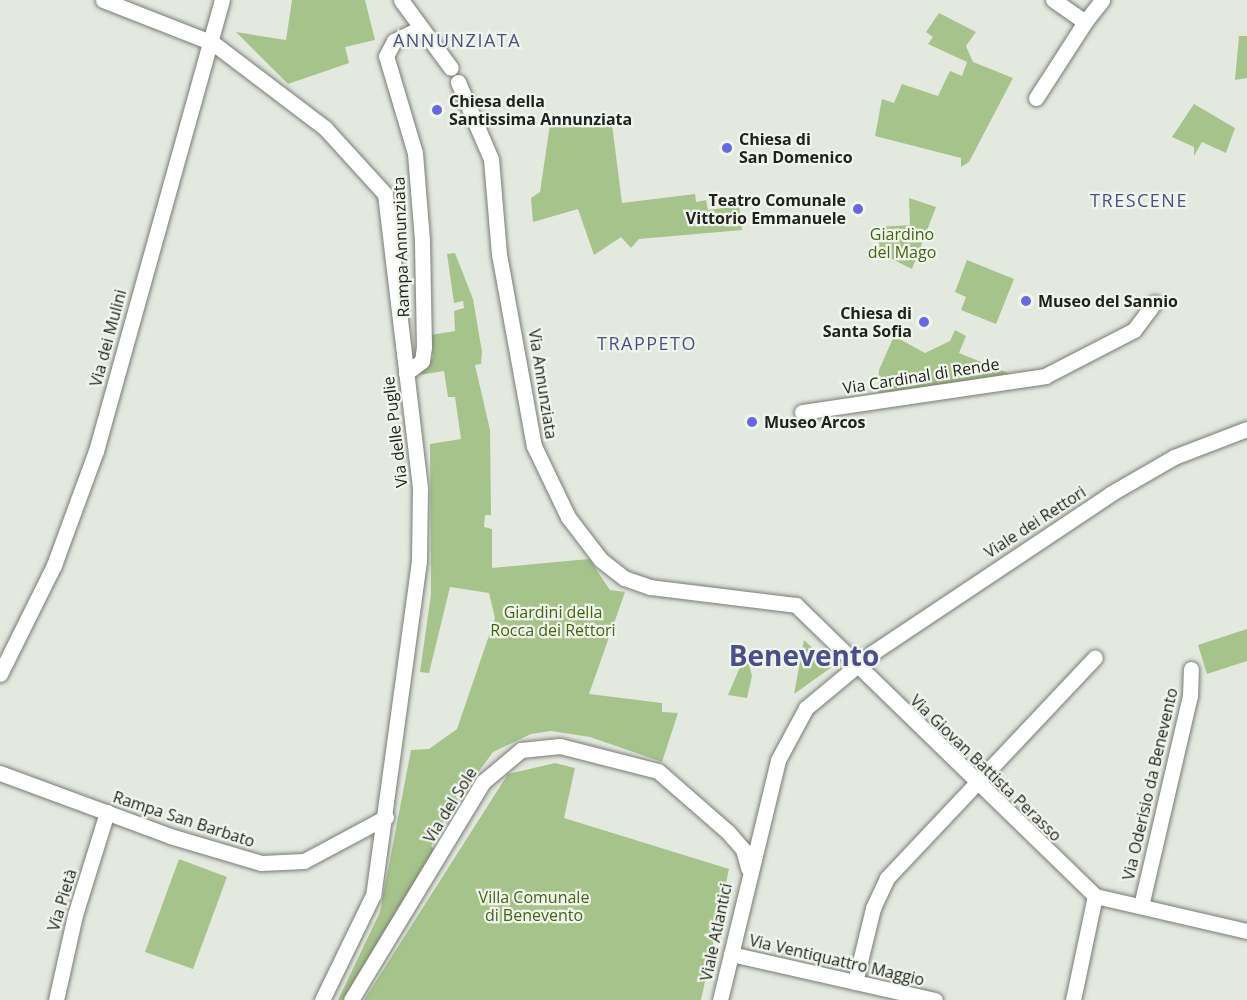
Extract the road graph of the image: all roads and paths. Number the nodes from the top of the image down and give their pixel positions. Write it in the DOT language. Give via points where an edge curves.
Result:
graph roads {
  1 [pos="103,0"];
  2 [pos="222,0"];
  3 [pos="401,0"];
  4 [pos="1102,0"];
  5 [pos="119,4"];
  6 [pos="1059,4"];
  7 [pos="1085,22"];
  8 [pos="421,28"];
  9 [pos="213,42"];
  10 [pos="452,68"];
  11 [pos="458,82"];
  12 [pos="1036,98"];
  13 [pos="1154,303"];
  14 [pos="406,373"];
  15 [pos="802,412"];
  16 [pos="1247,429"];
  17 [pos="786,602"];
  18 [pos="1095,657"];
  19 [pos="854,666"];
  20 [pos="1191,669"];
  21 [pos="0,674"];
  22 [pos="778,760"];
  23 [pos="0,773"];
  24 [pos="976,786"];
  25 [pos="107,812"];
  26 [pos="386,817"];
  27 [pos="748,873"];
  28 [pos="1095,896"];
  29 [pos="1141,906"];
  30 [pos="1247,931"];
  31 [pos="731,954"];
  32 [pos="855,982"];
  33 [pos="56,1000"];
  34 [pos="322,1000"];
  35 [pos="351,1000"];
  36 [pos="720,1000"];
  37 [pos="935,1000"];
  38 [pos="1073,1000"];
  1 -- 5 [label="street, Via delle Puglie"];
  2 -- 9 [label="street, Via dei Mulini"];
  3 -- 8 [label="street"];
  4 -- 7 [label="street"];
  5 -- 9 [label="street, Via delle Puglie"];
  6 -- 7 [label="street"];
  7 -- 12 [label="street"];
  8 -- 10 [label="street"];
  8 -- 14 [label="street, Rampa Annunziata" via="394,41 386,56 415,153 422,240 424,347 422,361"];
  9 -- 14 [label="street, Via delle Puglie" via="325,128 385,194"];
  9 -- 21 [label="street, Via dei Mulini" via="165,196 96,450 54,565"];
  11 -- 17 [label="street, Via Annunziata" via="491,159 499,255 534,446 568,517 601,560 624,578 650,587"];
  13 -- 15 [label="street, Via Cardinal di Rende" via="1134,330 1045,376"];
  14 -- 26 [label="street, Via delle Puglie" via="420,489 419,561"];
  16 -- 19 [label="street, Viale dei Rettori" via="1174,457 1110,494"];
  17 -- 19 [label="street, Via Giovan Battista Perasso"];
  18 -- 24 [label="street"];
  19 -- 22 [label="street, Viale dei Rettori" via="794,721"];
  19 -- 24 [label="street, Via Giovan Battista Perasso"];
  20 -- 29 [label="street, Via Oderisio da Benevento" via="1190,696"];
  22 -- 27 [label="street, Viale Atlantici"];
  23 -- 25 [label="street, Rampa San Barbato"];
  24 -- 28 [label="street, Via Giovan Battista Perasso"];
  24 -- 32 [label="street" via="887,878 873,908"];
  25 -- 26 [label="street, Rampa San Barbato" via="226,853 286,865 322,855"];
  25 -- 33 [label="street, Via Pietà" via="75,915"];
  26 -- 34 [label="street, Via delle Puglie" via="373,895"];
  27 -- 31 [label="street, Viale Atlantici"];
  27 -- 35 [label="street, Via del Sole" via="743,849 679,786 658,771 561,746 541,745 507,757 483,782"];
  28 -- 29 [label="street"];
  28 -- 38 [label="street"];
  29 -- 30 [label="street"];
  31 -- 32 [label="street, Via Ventiquattro Maggio"];
  31 -- 36 [label="street, Viale Atlantici"];
  32 -- 37 [label="street, Via Ventiquattro Maggio"];
}
